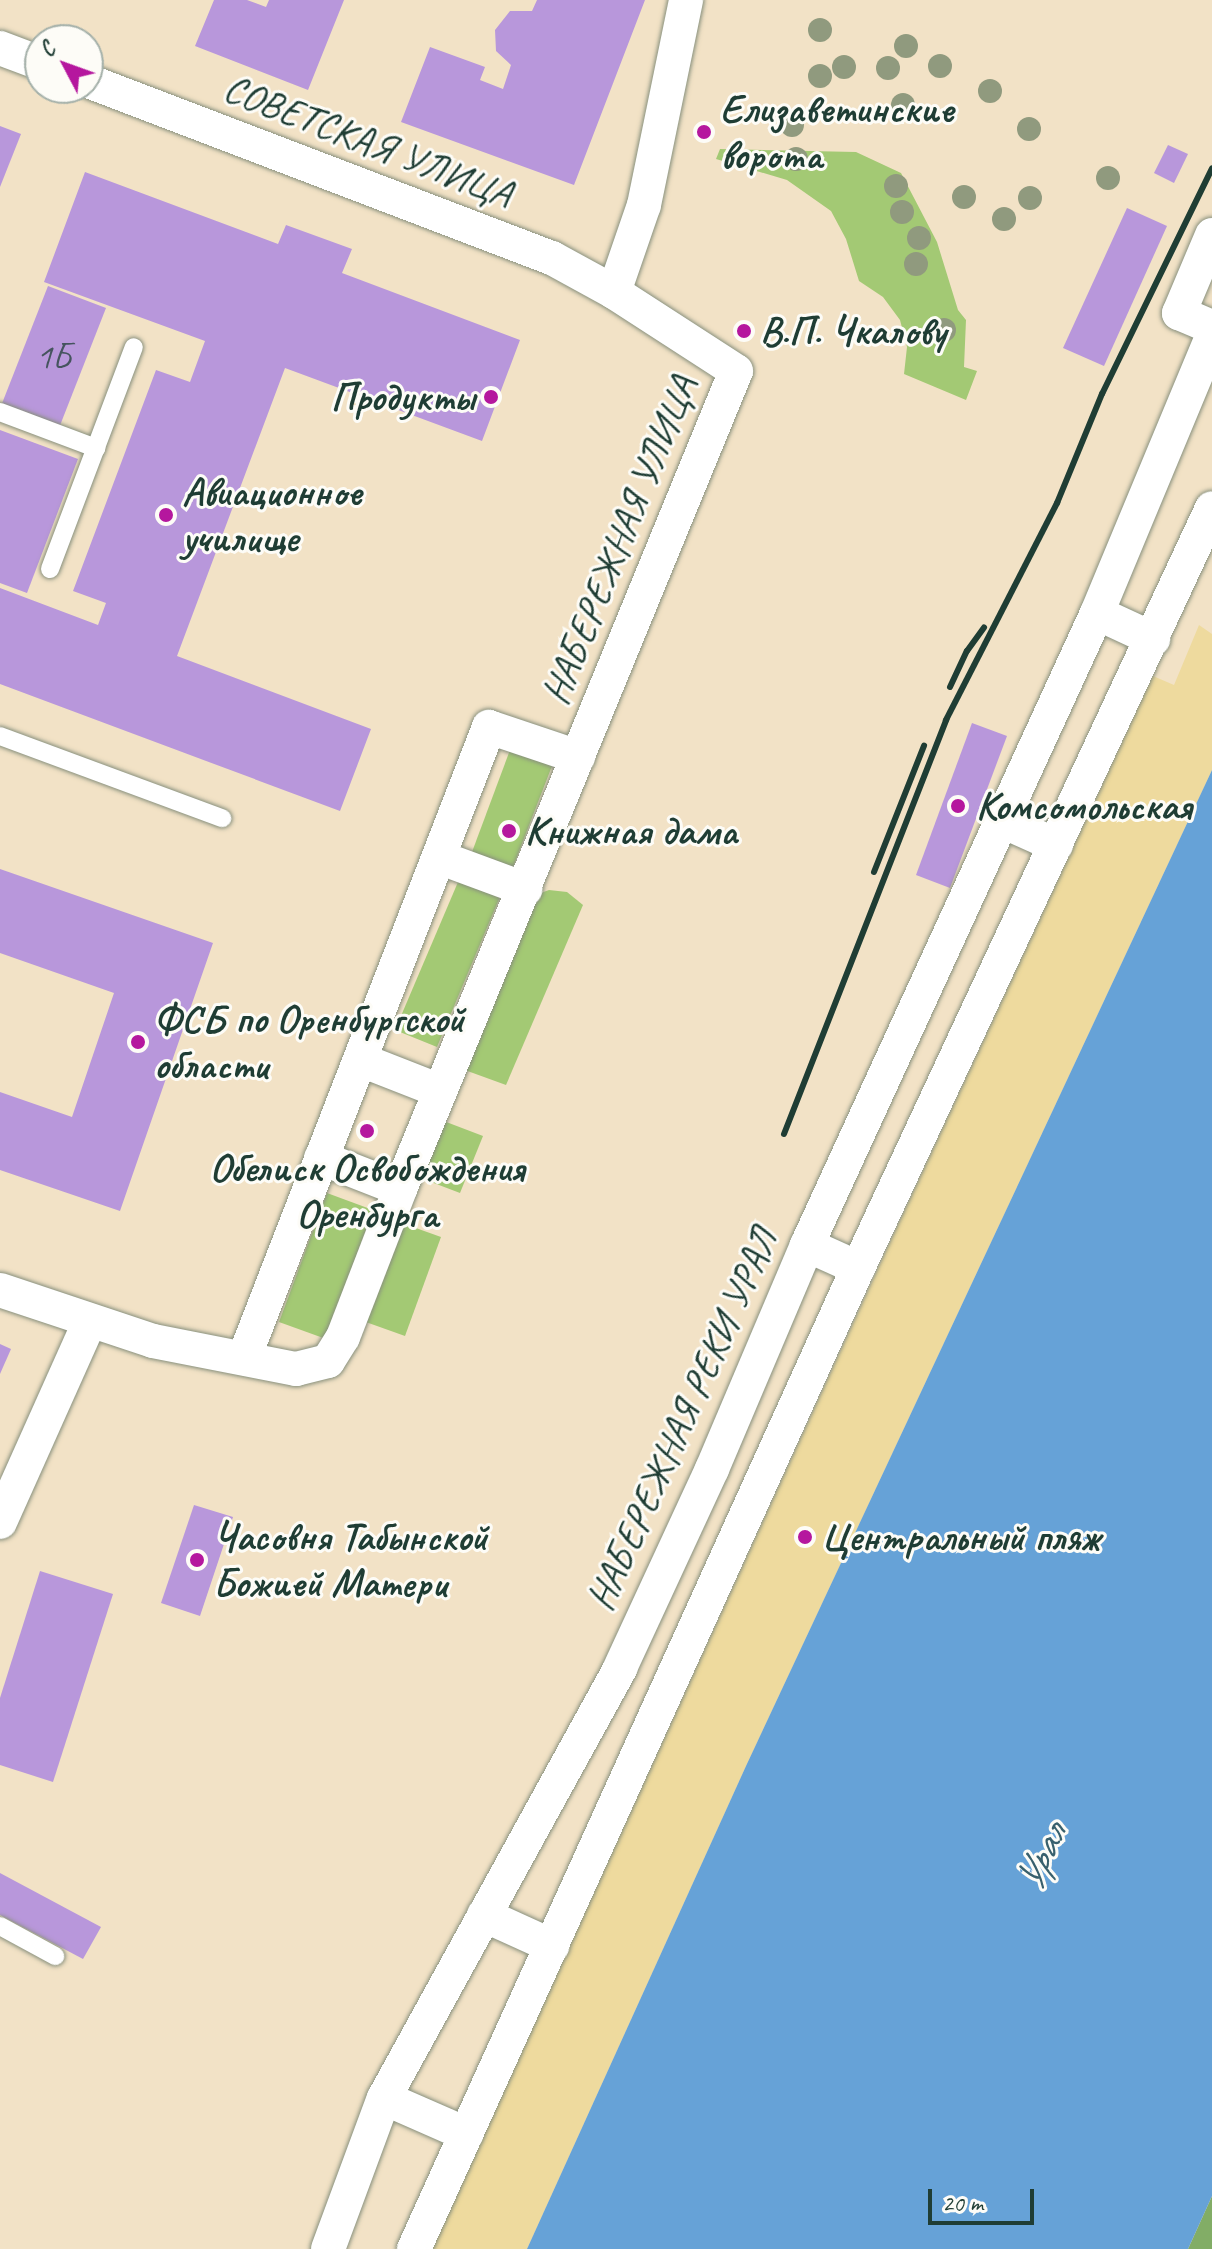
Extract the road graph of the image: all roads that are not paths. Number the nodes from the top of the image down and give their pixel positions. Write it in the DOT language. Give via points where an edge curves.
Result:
graph roads {
  1 [pos="686,0"];
  2 [pos="0,48"];
  3 [pos="24,57"];
  4 [pos="104,87"];
  5 [pos="1212,235"];
  6 [pos="614,292"];
  7 [pos="1212,327"];
  8 [pos="1212,337"];
  9 [pos="134,347"];
  10 [pos="0,412"];
  11 [pos="96,448"];
  12 [pos="1212,508"];
  13 [pos="50,569"];
  14 [pos="1097,613"];
  15 [pos="1153,639"];
  16 [pos="0,736"];
  17 [pos="578,757"];
  18 [pos="222,818"];
  19 [pos="1002,821"];
  20 [pos="1056,845"];
  21 [pos="441,858"];
  22 [pos="525,889"];
  23 [pos="361,1060"];
  24 [pos="440,1091"];
  25 [pos="321,1158"];
  26 [pos="400,1189"];
  27 [pos="807,1245"];
  28 [pos="858,1268"];
  29 [pos="0,1290"];
  30 [pos="90,1321"];
  31 [pos="244,1358"];
  32 [pos="697,1501"];
  33 [pos="746,1520"];
  34 [pos="0,1522"];
  35 [pos="484,1915"];
  36 [pos="0,1926"];
  37 [pos="552,1946"];
  38 [pos="55,1956"];
  39 [pos="384,2098"];
  40 [pos="466,2134"];
  41 [pos="328,2249"];
  42 [pos="414,2249"];
  1 -- 6 [label="street" via="644,205"];
  2 -- 3 [label="street"];
  4 -- 6 [label="street, СОВЕТСКАЯ УЛИЦА" via="552,258"];
  5 -- 7 [label="street" via="1179,313"];
  6 -- 17 [label="street, НАБЕРЕЖНАЯ УЛИЦА" via="736,371"];
  8 -- 14 [label="street, НАБЕРЕЖНАЯ РЕКИ УРАЛ"];
  9 -- 11 [label="lane"];
  10 -- 11 [label="lane"];
  11 -- 13 [label="lane"];
  12 -- 15 [label="street"];
  14 -- 15 [label="street"];
  14 -- 19 [label="street, НАБЕРЕЖНАЯ РЕКИ УРАЛ"];
  15 -- 20 [label="street"];
  16 -- 18 [label="lane"];
  17 -- 21 [label="street, НАБЕРЕЖНАЯ УЛИЦА" via="489,727"];
  17 -- 22 [label="street, НАБЕРЕЖНАЯ УЛИЦА"];
  19 -- 20 [label="street"];
  19 -- 27 [label="street, НАБЕРЕЖНАЯ РЕКИ УРАЛ"];
  20 -- 28 [label="street"];
  21 -- 22 [label="street"];
  21 -- 23 [label="street, НАБЕРЕЖНАЯ УЛИЦА"];
  22 -- 24 [label="street, НАБЕРЕЖНАЯ УЛИЦА"];
  23 -- 24 [label="street"];
  23 -- 25 [label="street, НАБЕРЕЖНАЯ УЛИЦА"];
  24 -- 26 [label="street, НАБЕРЕЖНАЯ УЛИЦА"];
  25 -- 26 [label="street"];
  25 -- 31 [label="street, НАБЕРЕЖНАЯ УЛИЦА"];
  26 -- 31 [label="street, НАБЕРЕЖНАЯ УЛИЦА" via="343,1337 328,1361 296,1369"];
  27 -- 28 [label="street"];
  27 -- 32 [label="street, НАБЕРЕЖНАЯ РЕКИ УРАЛ"];
  28 -- 33 [label="street"];
  29 -- 30 [label="street"];
  30 -- 31 [label="street" via="153,1341"];
  30 -- 34 [label="street"];
  32 -- 33 [label="street"];
  32 -- 35 [label="street, НАБЕРЕЖНАЯ РЕКИ УРАЛ" via="620,1668"];
  33 -- 37 [label="street"];
  35 -- 37 [label="street"];
  35 -- 39 [label="street, НАБЕРЕЖНАЯ РЕКИ УРАЛ"];
  36 -- 38 [label="lane"];
  37 -- 40 [label="street"];
  39 -- 40 [label="street"];
  39 -- 41 [label="street, НАБЕРЕЖНАЯ РЕКИ УРАЛ"];
  40 -- 42 [label="street"];
}
